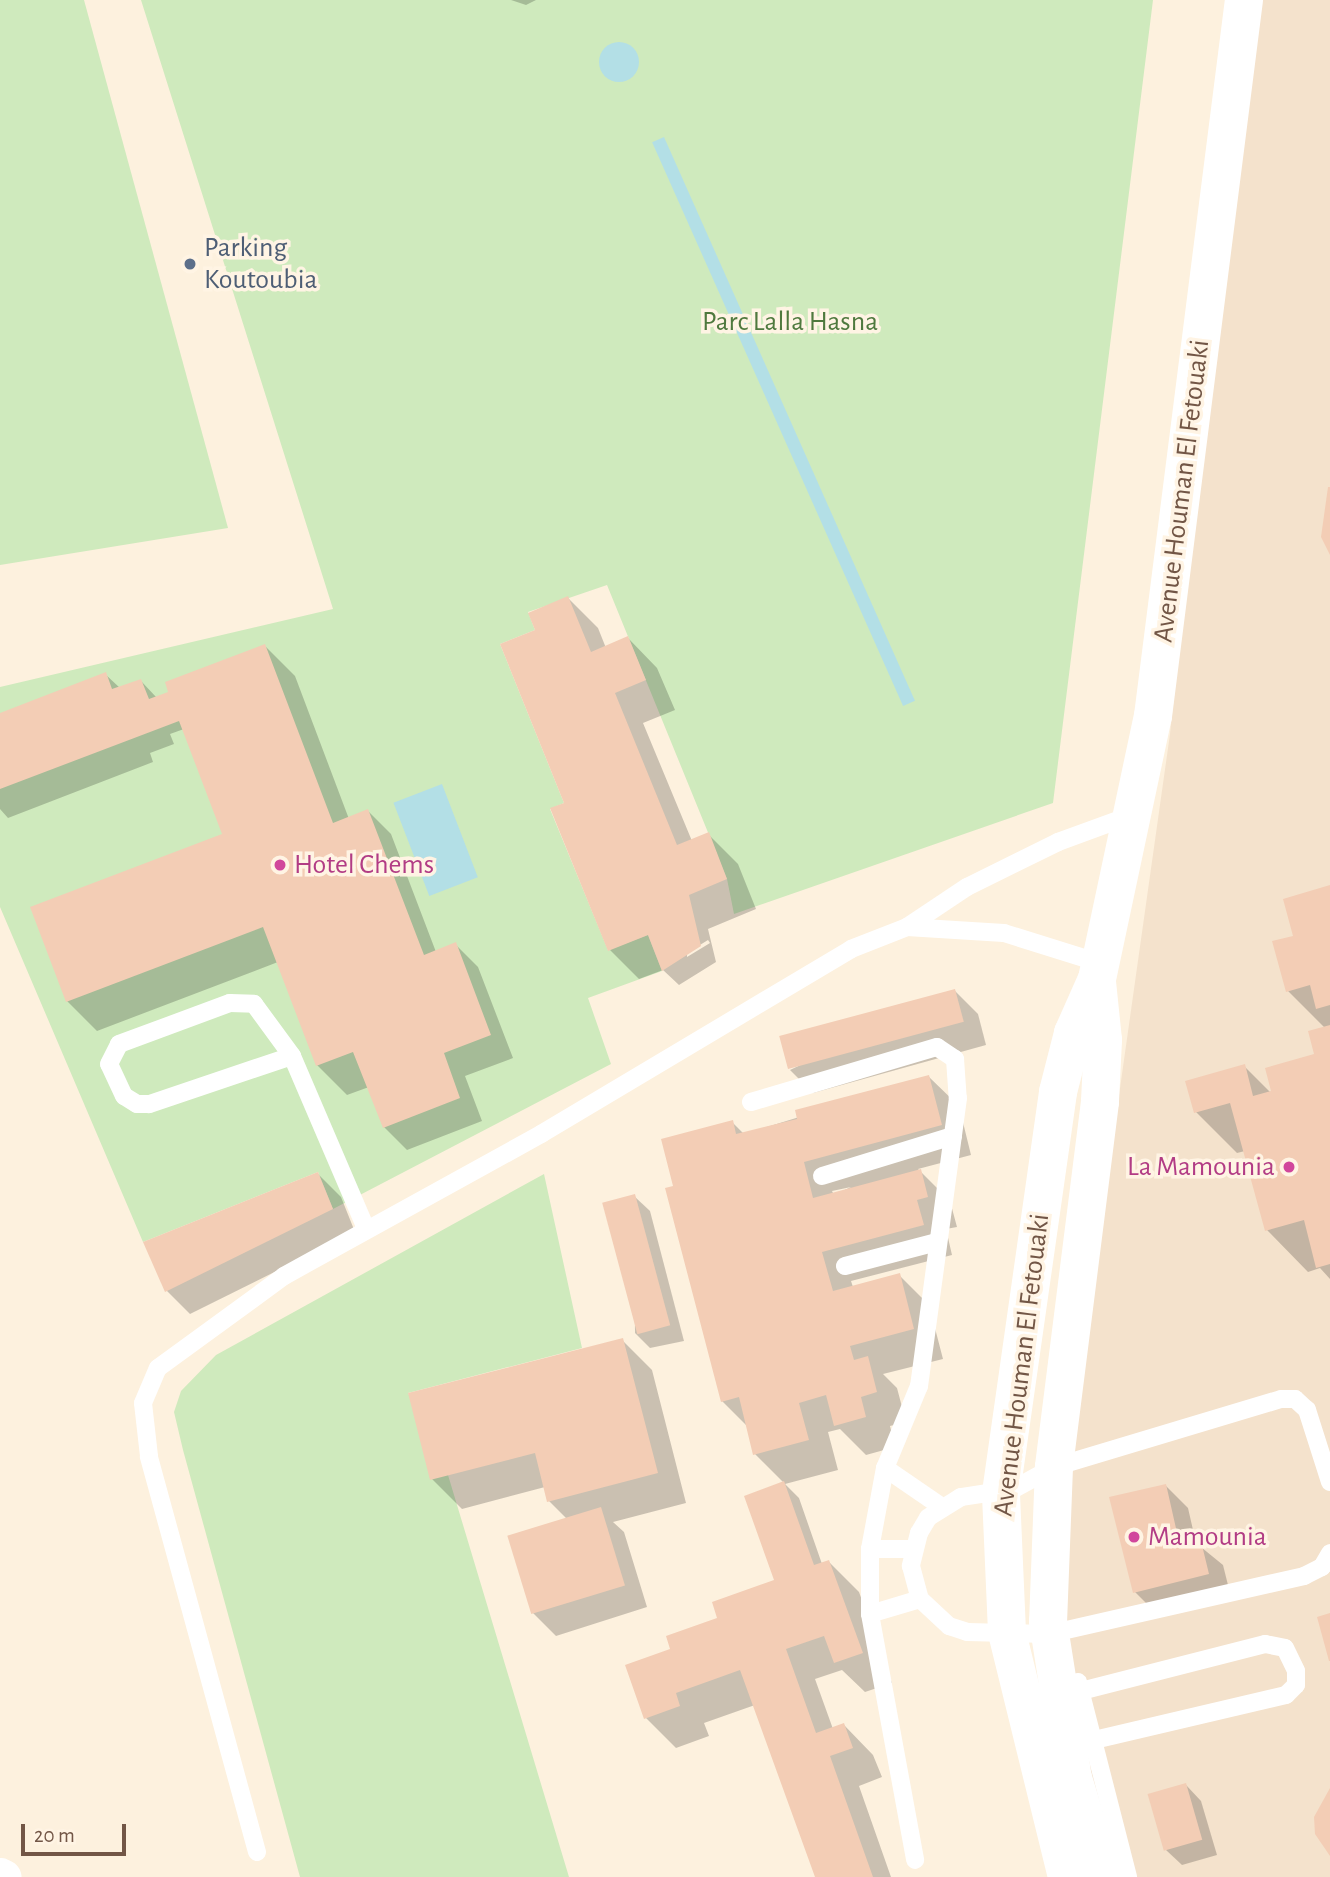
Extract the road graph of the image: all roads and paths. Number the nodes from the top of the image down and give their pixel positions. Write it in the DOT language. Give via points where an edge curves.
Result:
graph roads {
  1 [pos="1244,0"];
  2 [pos="1129,817"];
  3 [pos="908,927"];
  4 [pos="1098,971"];
  5 [pos="292,1056"];
  6 [pos="751,1102"];
  7 [pos="953,1136"];
  8 [pos="822,1176"];
  9 [pos="366,1229"];
  10 [pos="937,1242"];
  11 [pos="845,1266"];
  12 [pos="1054,1467"];
  13 [pos="885,1468"];
  14 [pos="1330,1482"];
  15 [pos="1000,1493"];
  16 [pos="942,1507"];
  17 [pos="870,1549"];
  18 [pos="913,1549"];
  19 [pos="1330,1553"];
  20 [pos="920,1599"];
  21 [pos="870,1614"];
  22 [pos="1007,1632"];
  23 [pos="1049,1634"];
  24 [pos="1081,1691"];
  25 [pos="1094,1740"];
  26 [pos="257,1852"];
  27 [pos="915,1860"];
  28 [pos="1068,1877"];
  29 [pos="1103,1877"];
  30 [pos="1128,1877"];
  1 -- 2 [label="street, Avenue Houman El Fetouaki" via="1153,716"];
  2 -- 3 [label="lane" via="1058,842 967,887"];
  2 -- 4 [label="street, Avenue Houman El Fetouaki"];
  3 -- 4 [label="lane" via="1003,933"];
  3 -- 9 [label="lane" via="850,949 541,1134"];
  4 -- 12 [label="street, Avenue Houman El Fetouaki" via="1100,1102"];
  4 -- 15 [label="street, Avenue Houman El Fetouaki" via="1073,1033 1058,1092"];
  5 -- 5 [label="lane" via="254,1004 243,1000 119,1044 109,1064 124,1096 137,1104 149,1104"];
  5 -- 9 [label="lane"];
  6 -- 7 [label="lane" via="937,1047 955,1059 958,1098"];
  7 -- 8 [label="lane"];
  7 -- 10 [label="lane"];
  9 -- 26 [label="lane" via="284,1276 191,1340 158,1368 143,1403 149,1455"];
  10 -- 11 [label="lane"];
  10 -- 13 [label="lane" via="919,1386"];
  12 -- 14 [label="lane" via="1288,1398 1307,1410"];
  12 -- 15 [label="lane"];
  12 -- 23 [label="street, Avenue Houman El Fetouaki"];
  13 -- 16 [label="lane"];
  13 -- 17 [label="lane"];
  15 -- 16 [label="lane" via="961,1497"];
  15 -- 22 [label="street, Avenue Houman El Fetouaki"];
  16 -- 18 [label="lane" via="928,1518"];
  17 -- 18 [label="lane"];
  17 -- 21 [label="lane"];
  18 -- 20 [label="lane" via="913,1583"];
  19 -- 23 [label="lane" via="1322,1567 1304,1576"];
  20 -- 21 [label="lane"];
  20 -- 22 [label="lane" via="949,1626 967,1632"];
  21 -- 27 [label="lane"];
  22 -- 23 [label="lane"];
  22 -- 28 [label="street, Avenue Houman El Fetouaki"];
  23 -- 24 [label="lane" via="1068,1660"];
  23 -- 29 [label="street, Avenue Houman El Fetouaki" via="1073,1777"];
  24 -- 25 [label="lane"];
  24 -- 25 [label="lane" via="1265,1644 1285,1648 1296,1671 1296,1685 1286,1695"];
  25 -- 30 [label="lane"];
}
